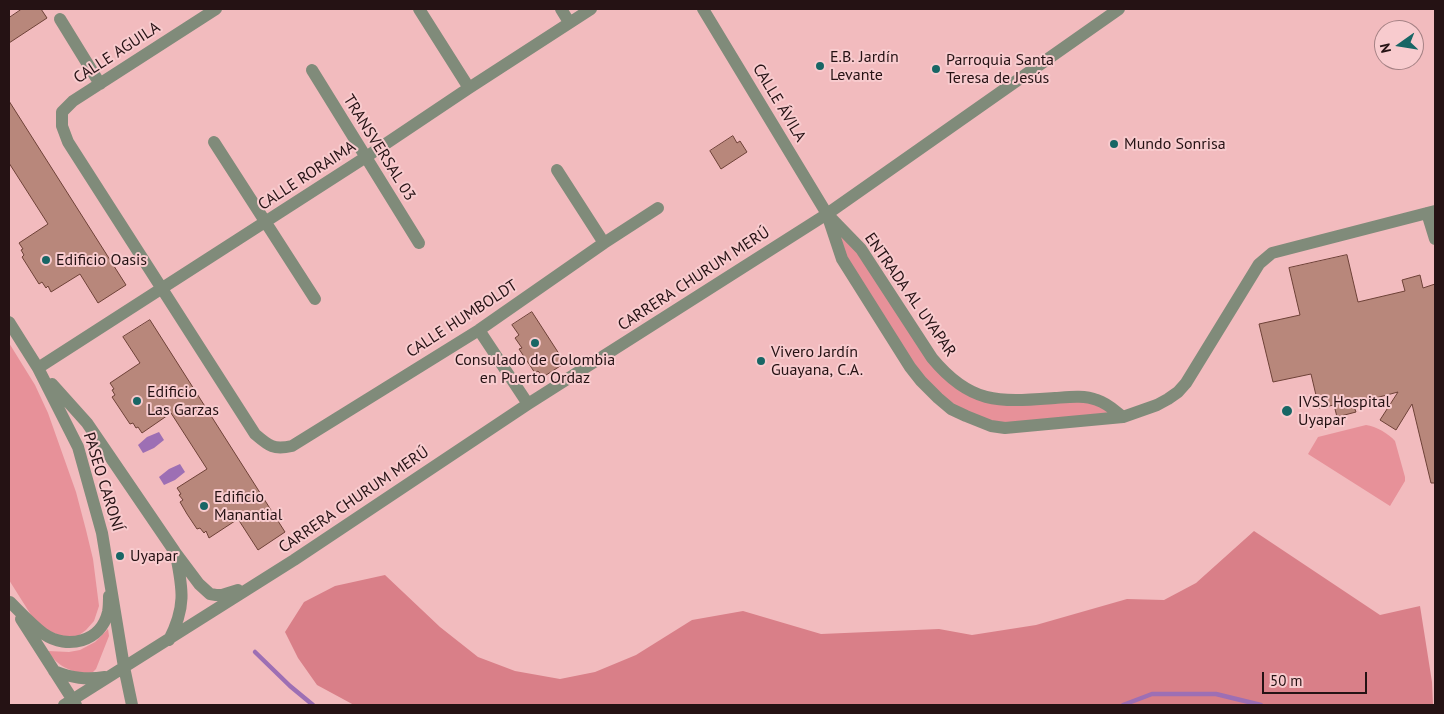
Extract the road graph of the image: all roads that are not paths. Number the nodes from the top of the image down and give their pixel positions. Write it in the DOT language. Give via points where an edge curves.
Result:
graph roads {
  1 [pos="418,9"];
  2 [pos="561,9"];
  3 [pos="591,9"];
  4 [pos="703,9"];
  5 [pos="1119,9"];
  6 [pos="208,11"];
  7 [pos="60,19"];
  8 [pos="569,22"];
  9 [pos="312,70"];
  10 [pos="100,84"];
  11 [pos="469,88"];
  12 [pos="214,142"];
  13 [pos="366,157"];
  14 [pos="557,170"];
  15 [pos="658,208"];
  16 [pos="1431,212"];
  17 [pos="827,214"];
  18 [pos="266,222"];
  19 [pos="1435,239"];
  20 [pos="419,243"];
  21 [pos="604,243"];
  22 [pos="162,288"];
  23 [pos="315,299"];
  24 [pos="9,322"];
  25 [pos="479,330"];
  26 [pos="38,368"];
  27 [pos="528,404"];
  28 [pos="1123,416"];
  29 [pos="175,552"];
  30 [pos="280,568"];
  31 [pos="111,580"];
  32 [pos="9,601"];
  33 [pos="169,640"];
  34 [pos="124,667"];
  35 [pos="54,671"];
  36 [pos="108,677"];
  37 [pos="71,703"];
  38 [pos="132,705"];
  1 -- 11 [label="street"];
  2 -- 8 [label="street"];
  3 -- 8 [label="street, CALLE RORAIMA"];
  4 -- 17 [label="street, CALLE ÁVILA"];
  5 -- 17 [label="street, CARRERA CHURUM MERÚ"];
  6 -- 10 [label="street, CALLE AGUILA"];
  7 -- 10 [label="street"];
  8 -- 11 [label="street, CALLE RORAIMA"];
  9 -- 13 [label="street, TRANSVERSAL 03"];
  10 -- 22 [label="street, CALLE AGUILA" via="62,112 62,126 68,142"];
  11 -- 13 [label="street, CALLE RORAIMA"];
  12 -- 18 [label="street"];
  13 -- 18 [label="street, CALLE RORAIMA"];
  13 -- 20 [label="street, TRANSVERSAL 03"];
  14 -- 21 [label="street"];
  15 -- 21 [label="street, CALLE HUMBOLDT"];
  16 -- 19 [label="street"];
  16 -- 28 [label="street" via="1272,253 1259,264 1178,392 1157,405"];
  17 -- 27 [label="street, CARRERA CHURUM MERÚ"];
  17 -- 28 [label="street, ENTRADA AL UYAPAR" via="861,249 932,358 955,382 984,398 999,400 1096,399"];
  17 -- 28 [label="street, ENTRADA AL UYAPAR" via="842,259 897,346 921,381 951,409 978,422 1005,428"];
  18 -- 22 [label="street, CALLE RORAIMA"];
  18 -- 23 [label="street"];
  21 -- 25 [label="street, CALLE HUMBOLDT"];
  22 -- 25 [label="street, CALLE HUMBOLDT" via="255,434 267,444 280,448 292,446"];
  22 -- 26 [label="street, CALLE RORAIMA"];
  24 -- 26 [label="street, PASEO CARONÍ"];
  25 -- 27 [label="street"];
  26 -- 29 [label="street" via="87,423"];
  26 -- 31 [label="street, PASEO CARONÍ" via="78,447 102,533"];
  27 -- 30 [label="street, CARRERA CHURUM MERÚ"];
  29 -- 30 [label="street" via="199,584 216,595 237,590"];
  29 -- 33 [label="street" via="182,590 181,609"];
  30 -- 33 [label="street"];
  31 -- 32 [label="street" via="104,622 90,638 80,641 64,643 45,634"];
  31 -- 34 [label="street, PASEO CARONÍ"];
  32 -- 35 [label="street"];
  33 -- 34 [label="street"];
  34 -- 36 [label="street"];
  34 -- 38 [label="street, PASEO CARONÍ"];
  35 -- 36 [label="street" via="84,680"];
  35 -- 37 [label="street"];
  36 -- 37 [label="street"];
}
